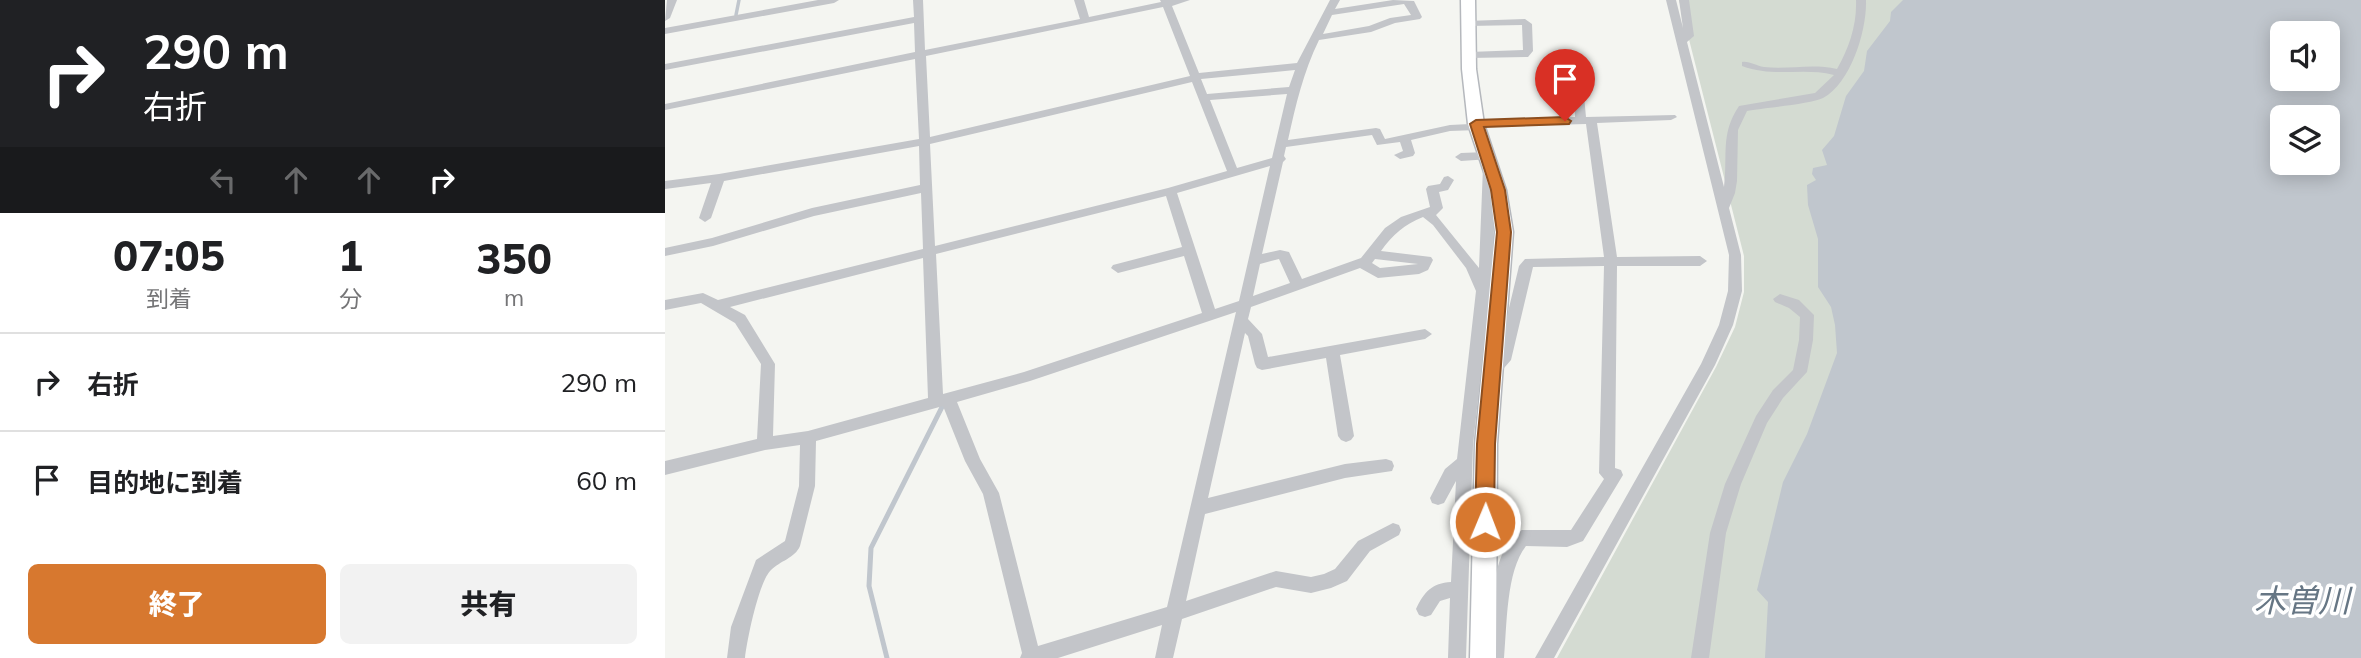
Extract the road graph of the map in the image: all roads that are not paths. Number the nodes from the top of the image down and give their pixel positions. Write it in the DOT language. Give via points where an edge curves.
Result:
graph roads {
  1 [pos="672,0"];
  2 [pos="834,0"];
  3 [pos="918,0"];
  4 [pos="1079,0"];
  5 [pos="1185,0"];
  6 [pos="1468,0"];
  7 [pos="1660,0"];
  8 [pos="1684,0"];
  9 [pos="1861,0"];
  10 [pos="1166,2"];
  11 [pos="1332,6"];
  12 [pos="1673,7"];
  13 [pos="1525,8"];
  14 [pos="665,18"];
  15 [pos="919,19"];
  16 [pos="1085,20"];
  17 [pos="1525,22"];
  18 [pos="1469,23"];
  19 [pos="665,31"];
  20 [pos="1315,38"];
  21 [pos="1682,43"];
  22 [pos="921,54"];
  23 [pos="1469,55"];
  24 [pos="1746,64"];
  25 [pos="1301,66"];
  26 [pos="665,67"];
  27 [pos="1840,73"];
  28 [pos="1197,77"];
  29 [pos="1294,90"];
  30 [pos="1579,96"];
  31 [pos="1205,97"];
  32 [pos="665,107"];
  33 [pos="1671,117"];
  34 [pos="1586,120"];
  35 [pos="1477,125"];
  36 [pos="1405,139"];
  37 [pos="926,141"];
  38 [pos="1283,144"];
  39 [pos="1400,155"];
  40 [pos="1280,159"];
  41 [pos="1475,160"];
  42 [pos="1233,172"];
  43 [pos="719,178"];
  44 [pos="1448,180"];
  45 [pos="665,185"];
  46 [pos="926,188"];
  47 [pos="1170,191"];
  48 [pos="1725,205"];
  49 [pos="1428,214"];
  50 [pos="705,218"];
  51 [pos="1189,250"];
  52 [pos="929,251"];
  53 [pos="665,253"];
  54 [pos="1366,259"];
  55 [pos="1257,260"];
  56 [pos="1700,261"];
  57 [pos="1611,262"];
  58 [pos="1118,268"];
  59 [pos="1298,285"];
  60 [pos="1482,289"];
  61 [pos="1780,299"];
  62 [pos="1247,303"];
  63 [pos="665,305"];
  64 [pos="718,305"];
  65 [pos="1210,315"];
  66 [pos="1242,323"];
  67 [pos="1425,334"];
  68 [pos="1332,351"];
  69 [pos="1493,371"];
  70 [pos="942,401"];
  71 [pos="1346,436"];
  72 [pos="809,437"];
  73 [pos="765,444"];
  74 [pos="1464,463"];
  75 [pos="1386,466"];
  76 [pos="665,468"];
  77 [pos="1439,498"];
  78 [pos="1199,508"];
  79 [pos="1393,530"];
  80 [pos="1459,590"];
  81 [pos="1425,609"];
  82 [pos="1172,614"];
  83 [pos="736,658"];
  84 [pos="1031,658"];
  85 [pos="1164,658"];
  86 [pos="1457,658"];
  87 [pos="1483,658"];
  88 [pos="1495,658"];
  89 [pos="1544,658"];
  90 [pos="1700,658"];
  1 -- 14 [label="street"];
  2 -- 19 [label="street"];
  3 -- 15 [label="street"];
  4 -- 16 [label="street"];
  5 -- 10 [label="street"];
  6 -- 18 [label="main road"];
  7 -- 12 [label="street"];
  8 -- 21 [label="street" via="1689,36"];
  9 -- 27 [label="street" via="1863,12"];
  10 -- 16 [label="street"];
  10 -- 28 [label="street"];
  11 -- 20 [label="street"];
  11 -- 20 [label="street" via="1405,1 1411,3 1417,17"];
  12 -- 21 [label="street"];
  13 -- 17 [label="street"];
  15 -- 22 [label="street"];
  15 -- 26 [label="street"];
  16 -- 22 [label="street"];
  17 -- 18 [label="street"];
  17 -- 23 [label="street" via="1528,51 1524,55"];
  18 -- 23 [label="main road"];
  20 -- 25 [label="street"];
  21 -- 48 [label="street"];
  22 -- 32 [label="street"];
  22 -- 37 [label="street"];
  23 -- 35 [label="main road"];
  24 -- 27 [label="street" via="1762,70 1820,68"];
  25 -- 28 [label="street"];
  25 -- 29 [label="street"];
  27 -- 48 [label="street" via="1818,96 1743,108 1735,117 1731,187"];
  28 -- 31 [label="street"];
  28 -- 37 [label="street"];
  29 -- 31 [label="street"];
  29 -- 38 [label="street"];
  30 -- 34 [label="street"];
  31 -- 42 [label="street"];
  33 -- 34 [label="street"];
  34 -- 35 [label="street"];
  34 -- 57 [label="street"];
  35 -- 36 [label="street"];
  35 -- 41 [label="main road"];
  36 -- 38 [label="street" via="1381,143 1376,131"];
  36 -- 39 [label="street" via="1409,153"];
  37 -- 43 [label="street"];
  37 -- 46 [label="street"];
  38 -- 40 [label="street"];
  40 -- 42 [label="street"];
  40 -- 55 [label="street"];
  41 -- 60 [label="street" via="1486,262"];
  41 -- 69 [label="main road" via="1503,207"];
  42 -- 47 [label="street"];
  43 -- 45 [label="street"];
  43 -- 50 [label="street"];
  44 -- 49 [label="street" via="1444,187 1432,189 1437,208"];
  46 -- 52 [label="street"];
  46 -- 53 [label="street" via="812,212"];
  47 -- 51 [label="street"];
  47 -- 52 [label="street"];
  48 -- 89 [label="street" via="1735,255 1735,290 1725,325 1708,365"];
  49 -- 54 [label="street" via="1402,217"];
  49 -- 60 [label="street" via="1472,267"];
  51 -- 58 [label="street"];
  51 -- 65 [label="street"];
  52 -- 64 [label="street"];
  52 -- 70 [label="street"];
  54 -- 54 [label="street" via="1426,260 1419,269 1378,277"];
  54 -- 59 [label="street"];
  55 -- 59 [label="street" via="1284,256"];
  55 -- 62 [label="street"];
  56 -- 57 [label="street"];
  57 -- 69 [label="street" via="1530,262 1504,360"];
  57 -- 88 [label="street" via="1607,473 1615,475 1577,536 1522,538 1513,549 1500,600"];
  59 -- 62 [label="street"];
  60 -- 74 [label="street"];
  61 -- 90 [label="street" via="1807,315 1800,372 1777,394 1761,420 1733,484 1718,533"];
  62 -- 65 [label="street"];
  62 -- 66 [label="street"];
  63 -- 64 [label="street" via="703,298"];
  64 -- 73 [label="street" via="740,319 768,364"];
  65 -- 70 [label="street"];
  66 -- 68 [label="street" via="1255,334 1262,364"];
  66 -- 78 [label="street"];
  67 -- 68 [label="street"];
  68 -- 71 [label="street"];
  69 -- 87 [label="main road" via="1486,444"];
  70 -- 72 [label="street"];
  70 -- 84 [label="street" via="991,492"];
  72 -- 73 [label="street"];
  72 -- 83 [label="street" via="807,486 792,546 762,566 740,627"];
  73 -- 76 [label="street"];
  74 -- 77 [label="street" via="1451,474"];
  74 -- 80 [label="street"];
  75 -- 78 [label="street" via="1345,471"];
  78 -- 82 [label="street"];
  79 -- 82 [label="street" via="1364,546 1341,575 1325,582 1311,586 1276,579"];
  80 -- 81 [label="street" via="1437,591"];
  80 -- 86 [label="street"];
  82 -- 84 [label="street"];
  82 -- 85 [label="street"];
}
